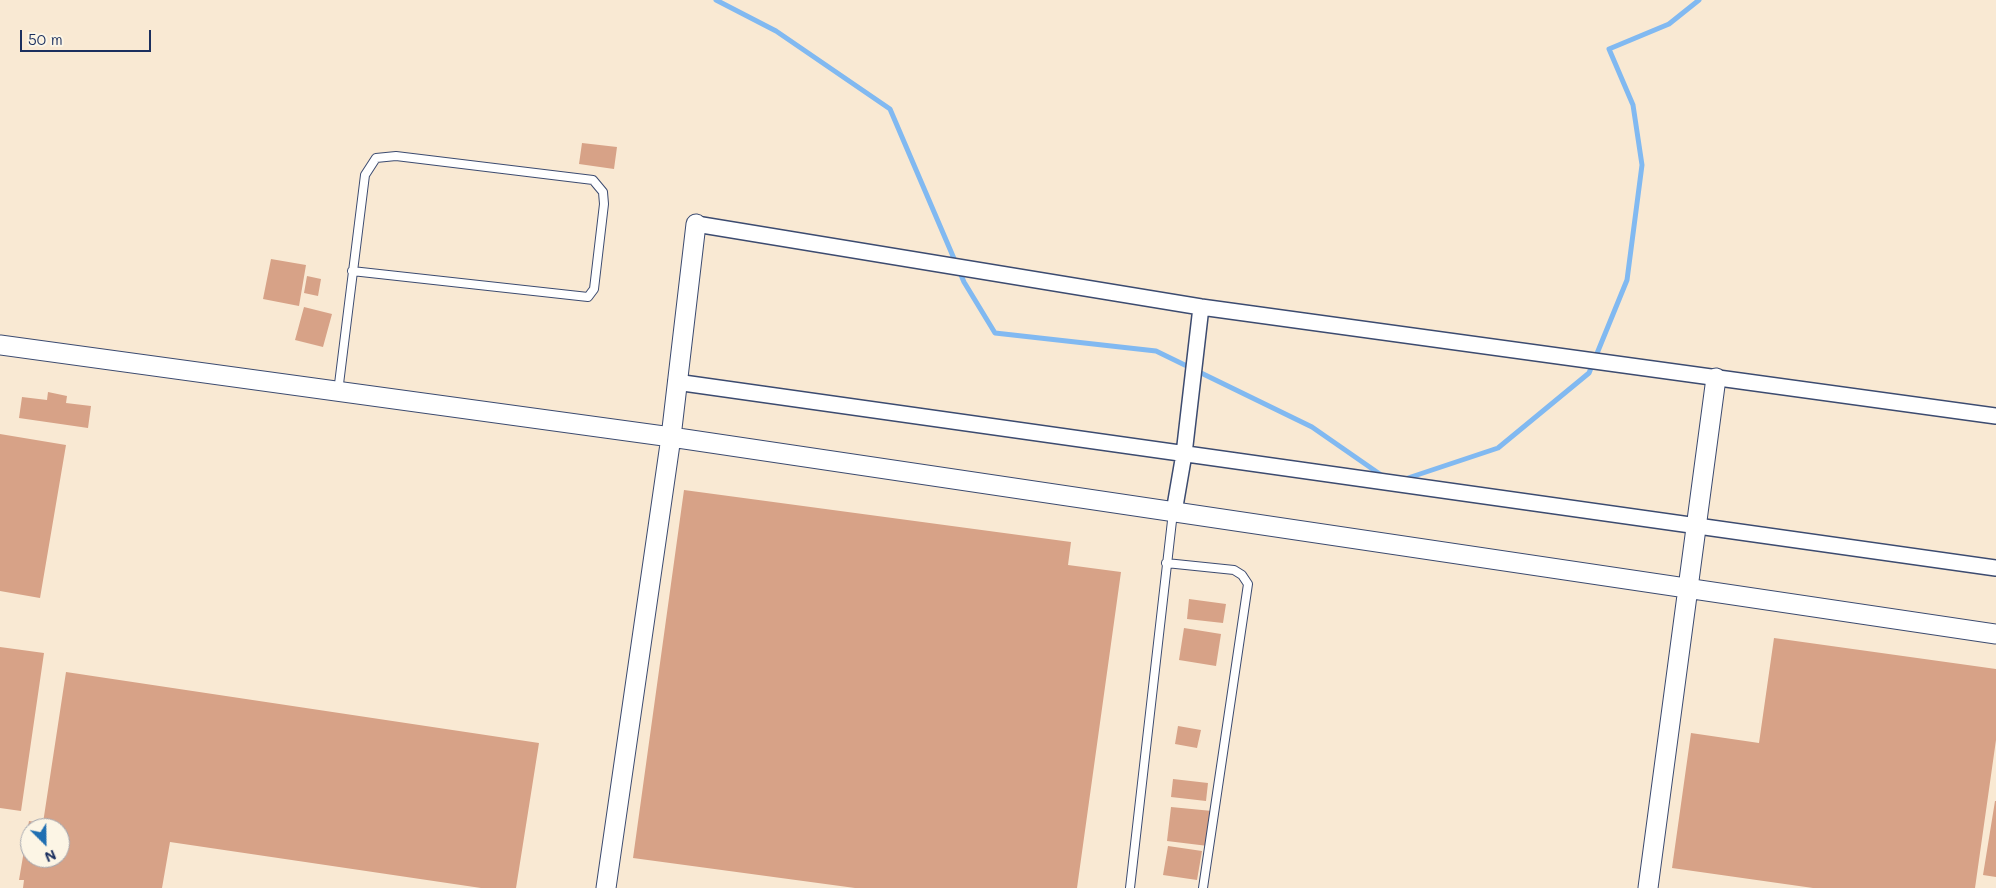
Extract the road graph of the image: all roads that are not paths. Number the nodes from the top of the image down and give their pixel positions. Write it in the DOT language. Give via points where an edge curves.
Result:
graph roads {
  1 [pos="696,224"];
  2 [pos="352,270"];
  3 [pos="1201,307"];
  4 [pos="0,345"];
  5 [pos="1716,378"];
  6 [pos="676,382"];
  7 [pos="338,392"];
  8 [pos="1996,416"];
  9 [pos="671,437"];
  10 [pos="1184,454"];
  11 [pos="1173,512"];
  12 [pos="1696,527"];
  13 [pos="1166,563"];
  14 [pos="1996,568"];
  15 [pos="1688,588"];
  16 [pos="1996,634"];
  17 [pos="606,888"];
  18 [pos="1130,888"];
  19 [pos="1203,888"];
  20 [pos="1648,888"];
  1 -- 3 [label="street"];
  1 -- 6 [label="street"];
  2 -- 2 [label="lane" via="588,298 594,289 603,192 593,180 396,156 376,158 366,175"];
  2 -- 7 [label="lane"];
  3 -- 5 [label="street"];
  3 -- 10 [label="street"];
  4 -- 7 [label="street"];
  5 -- 8 [label="street"];
  5 -- 12 [label="street"];
  6 -- 9 [label="street"];
  6 -- 10 [label="street"];
  7 -- 9 [label="street"];
  9 -- 11 [label="street"];
  9 -- 17 [label="street"];
  10 -- 11 [label="street"];
  10 -- 12 [label="street"];
  11 -- 13 [label="lane"];
  11 -- 15 [label="street"];
  12 -- 14 [label="street"];
  12 -- 15 [label="street"];
  13 -- 18 [label="lane"];
  13 -- 19 [label="lane" via="1223,567 1242,574 1248,584"];
  15 -- 16 [label="street"];
  15 -- 20 [label="street"];
}
